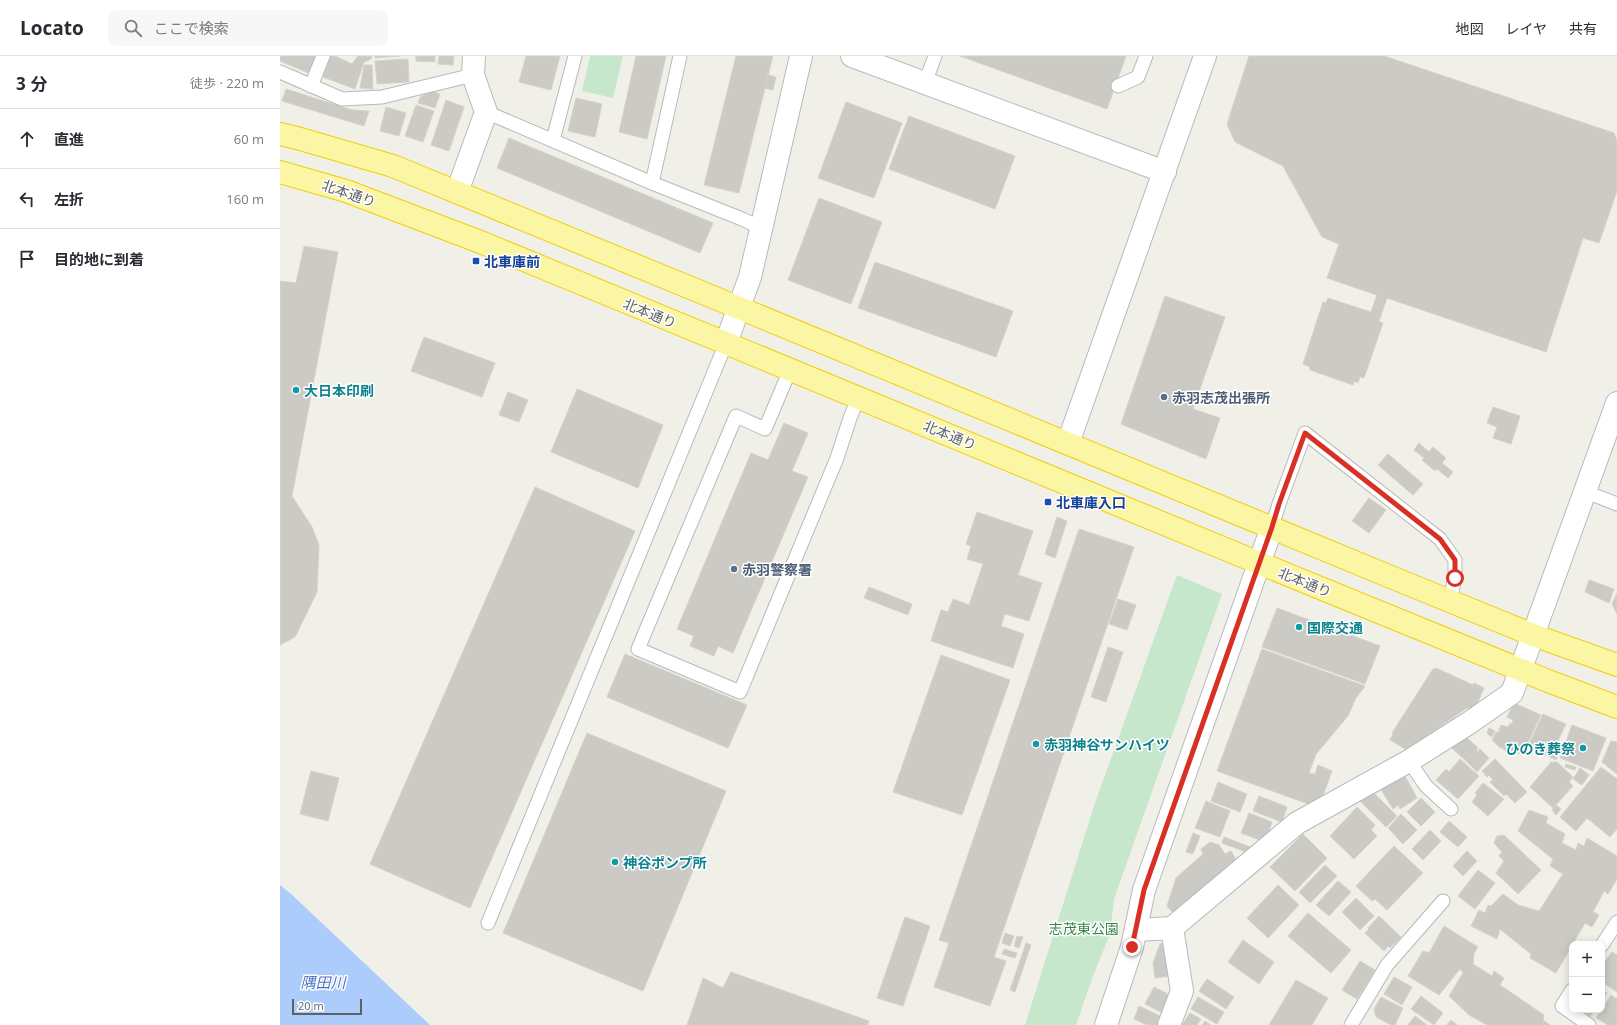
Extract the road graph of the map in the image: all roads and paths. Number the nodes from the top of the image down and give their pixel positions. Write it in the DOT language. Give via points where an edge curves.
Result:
graph roads {
  1 [pos="323,56"];
  2 [pos="575,56"];
  3 [pos="680,56"];
  4 [pos="802,56"];
  5 [pos="852,56"];
  6 [pos="935,56"];
  7 [pos="1146,56"];
  8 [pos="1205,56"];
  9 [pos="474,65"];
  10 [pos="280,72"];
  11 [pos="926,83"];
  12 [pos="311,86"];
  13 [pos="1118,86"];
  14 [pos="486,112"];
  15 [pos="280,134"];
  16 [pos="553,140"];
  17 [pos="280,172"];
  18 [pos="1165,172"];
  19 [pos="652,183"];
  20 [pos="457,192"];
  21 [pos="762,228"];
  22 [pos="739,308"];
  23 [pos="726,343"];
  24 [pos="790,370"];
  25 [pos="858,398"];
  26 [pos="1617,404"];
  27 [pos="1068,443"];
  28 [pos="1586,492"];
  29 [pos="1617,504"];
  30 [pos="1272,527"];
  31 [pos="1259,563"];
  32 [pos="1450,601"];
  33 [pos="1533,635"];
  34 [pos="1617,665"];
  35 [pos="1520,669"];
  36 [pos="1617,707"];
  37 [pos="1409,761"];
  38 [pos="1451,810"];
  39 [pos="1444,901"];
  40 [pos="1617,922"];
  41 [pos="488,923"];
  42 [pos="1172,928"];
  43 [pos="1136,930"];
  44 [pos="1605,941"];
  45 [pos="1569,995"];
  46 [pos="1569,1011"];
  47 [pos="1572,1013"];
  48 [pos="1355,1024"];
  49 [pos="1106,1025"];
  50 [pos="1169,1025"];
  51 [pos="1589,1025"];
  1 -- 12 [label="lane"];
  2 -- 16 [label="lane"];
  3 -- 19 [label="lane"];
  4 -- 21 [label="street"];
  5 -- 11 [label="street"];
  6 -- 11 [label="lane"];
  7 -- 13 [label="lane" via="1138,77"];
  8 -- 18 [label="street"];
  9 -- 12 [label="lane" via="382,97 342,99"];
  9 -- 14 [label="street"];
  10 -- 12 [label="lane"];
  11 -- 18 [label="street"];
  14 -- 16 [label="lane"];
  14 -- 20 [label="street"];
  15 -- 20 [label="highway" via="393,166"];
  16 -- 19 [label="lane"];
  17 -- 23 [label="highway, 北本通り" via="346,191 402,212"];
  18 -- 27 [label="street"];
  19 -- 21 [label="lane"];
  20 -- 22 [label="highway"];
  21 -- 22 [label="street" via="750,277"];
  22 -- 23 [label="street"];
  22 -- 27 [label="highway"];
  23 -- 24 [label="highway, 北本通り"];
  23 -- 41 [label="lane"];
  24 -- 25 [label="highway, 北本通り"];
  24 -- 25 [label="lane" via="766,428 736,416 638,649 740,692 837,458"];
  25 -- 31 [label="highway, 北本通り"];
  26 -- 28 [label="street"];
  27 -- 30 [label="highway"];
  28 -- 29 [label="lane"];
  28 -- 33 [label="street"];
  30 -- 31 [label="street"];
  30 -- 32 [label="highway"];
  30 -- 32 [label="lane" via="1305,433 1440,539 1455,560 1455,578"];
  31 -- 35 [label="highway, 北本通り"];
  31 -- 43 [label="street" via="1144,890"];
  32 -- 33 [label="highway"];
  33 -- 34 [label="highway"];
  33 -- 35 [label="street"];
  35 -- 36 [label="highway, 北本通り"];
  35 -- 37 [label="street" via="1512,692"];
  37 -- 38 [label="lane" via="1426,786"];
  37 -- 42 [label="street" via="1297,823"];
  39 -- 48 [label="lane" via="1387,965"];
  40 -- 44 [label="lane"];
  42 -- 43 [label="street"];
  42 -- 50 [label="street" via="1182,991"];
  43 -- 49 [label="street"];
  45 -- 46 [label="lane" via="1562,1006"];
  47 -- 51 [label="lane"];
}
